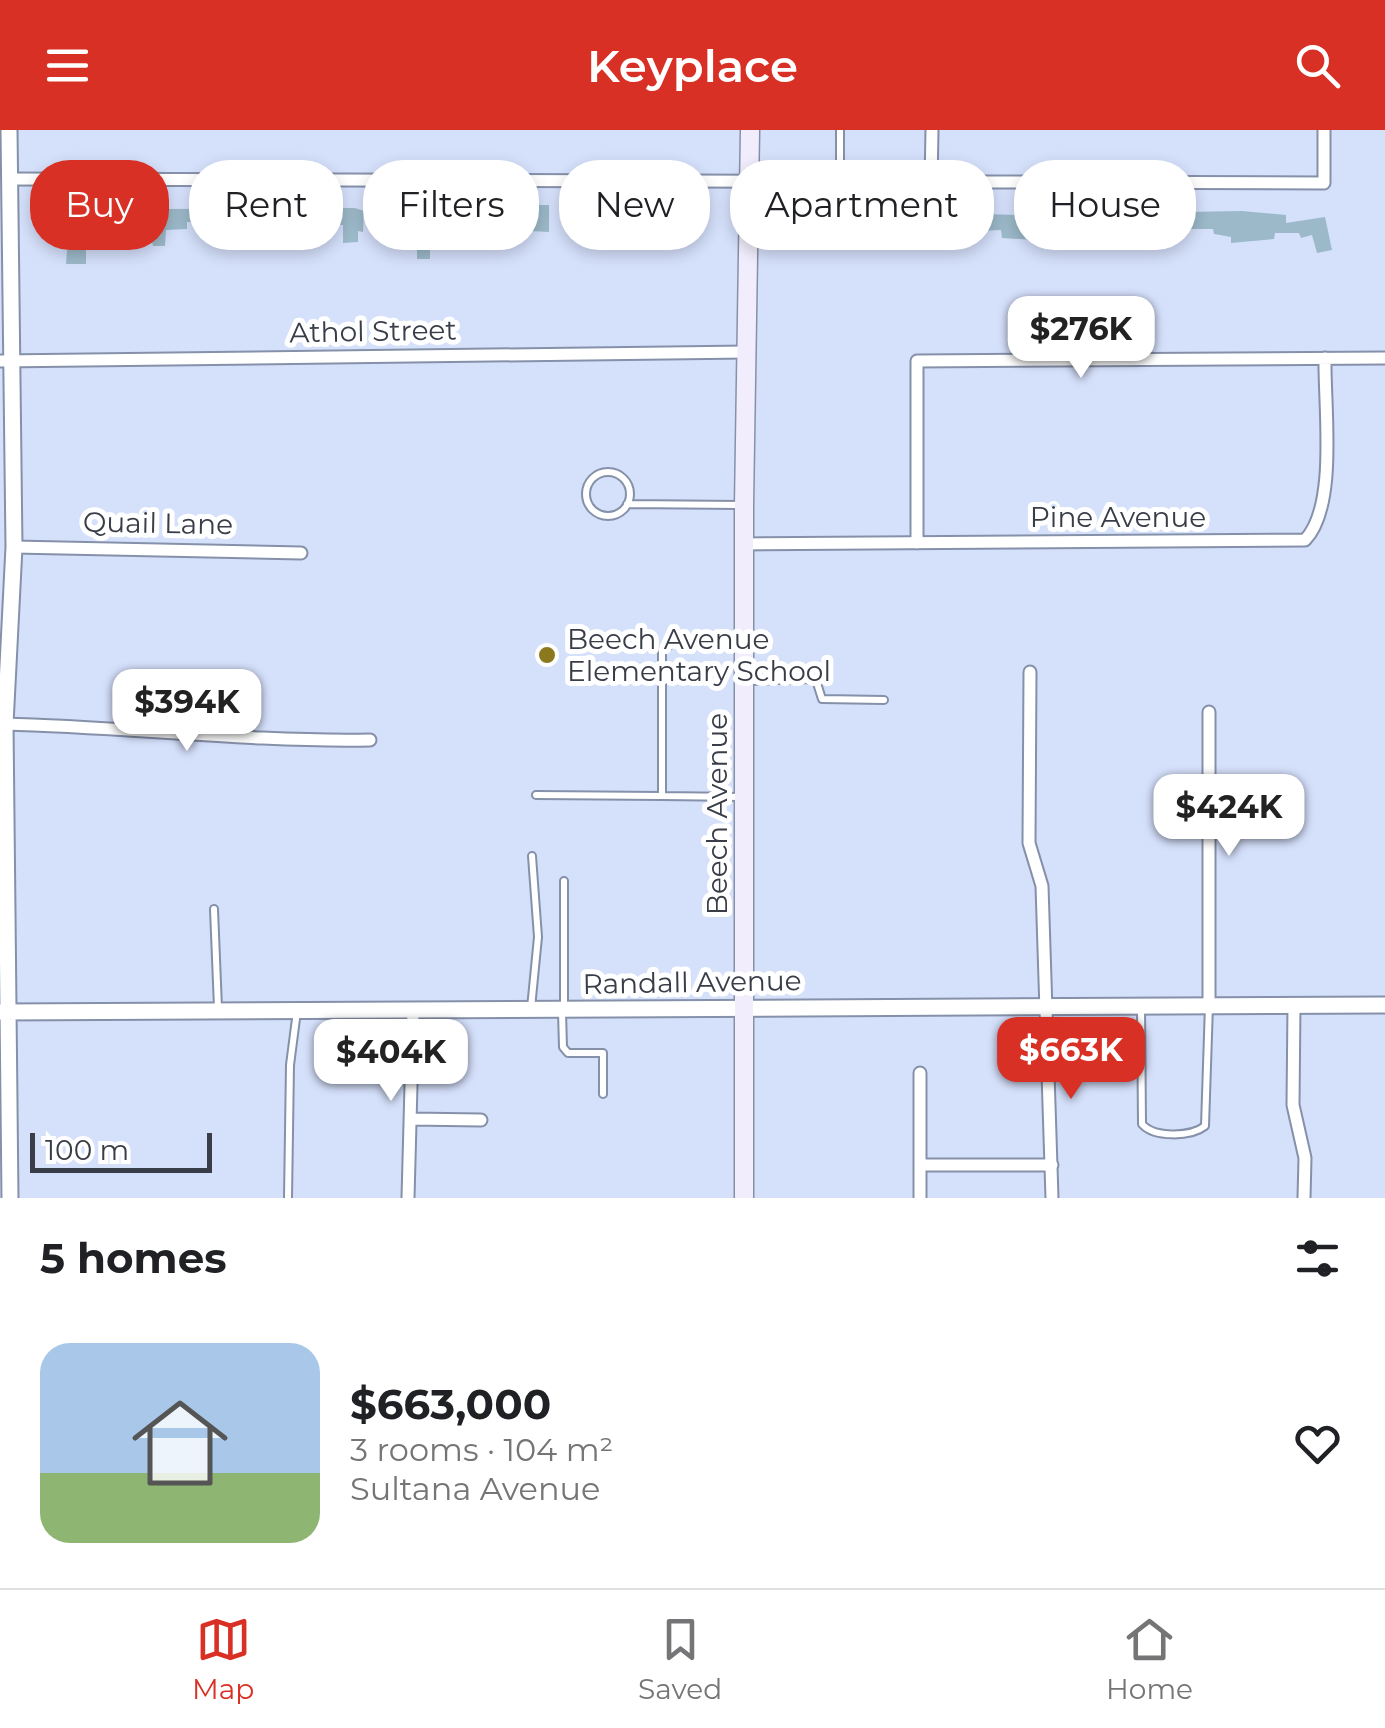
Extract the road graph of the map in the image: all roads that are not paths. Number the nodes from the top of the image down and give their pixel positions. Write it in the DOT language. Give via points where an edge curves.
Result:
graph roads {
  1 [pos="9,130"];
  2 [pos="750,130"];
  3 [pos="840,130"];
  4 [pos="932,130"];
  5 [pos="1324,130"];
  6 [pos="749,160"];
  7 [pos="840,160"];
  8 [pos="932,160"];
  9 [pos="9,178"];
  10 [pos="730,178"];
  11 [pos="994,184"];
  12 [pos="748,250"];
  13 [pos="747,352"];
  14 [pos="1324,358"];
  15 [pos="1385,358"];
  16 [pos="5,361"];
  17 [pos="627,504"];
  18 [pos="744,505"];
  19 [pos="917,543"];
  20 [pos="744,544"];
  21 [pos="14,547"];
  22 [pos="302,553"];
  23 [pos="744,641"];
  24 [pos="1030,672"];
  25 [pos="744,681"];
  26 [pos="884,700"];
  27 [pos="1209,712"];
  28 [pos="6,724"];
  29 [pos="370,740"];
  30 [pos="536,795"];
  31 [pos="662,796"];
  32 [pos="745,796"];
  33 [pos="532,856"];
  34 [pos="564,881"];
  35 [pos="214,909"];
  36 [pos="1140,1005"];
  37 [pos="1208,1005"];
  38 [pos="1294,1005"];
  39 [pos="1385,1005"];
  40 [pos="744,1006"];
  41 [pos="1045,1006"];
  42 [pos="530,1009"];
  43 [pos="562,1009"];
  44 [pos="413,1010"];
  45 [pos="218,1011"];
  46 [pos="296,1011"];
  47 [pos="6,1012"];
  48 [pos="920,1072"];
  49 [pos="603,1094"];
  50 [pos="412,1119"];
  51 [pos="480,1120"];
  52 [pos="920,1165"];
  53 [pos="1052,1165"];
  54 [pos="10,1198"];
  55 [pos="288,1198"];
  56 [pos="408,1198"];
  57 [pos="744,1198"];
  58 [pos="920,1198"];
  59 [pos="1052,1198"];
  60 [pos="1304,1198"];
  1 -- 9 [label="street"];
  2 -- 6 [label="main road, Beech Avenue"];
  3 -- 7 [label="lane"];
  4 -- 8 [label="street"];
  5 -- 11 [label="street" via="1324,183"];
  9 -- 10 [label="street"];
  9 -- 16 [label="street"];
  12 -- 13 [label="main road, Beech Avenue"];
  13 -- 16 [label="street, Athol Street"];
  13 -- 18 [label="main road, Beech Avenue"];
  14 -- 15 [label="street"];
  14 -- 19 [label="street, Pine Avenue" via="1324,503 1318,527 1305,540"];
  14 -- 19 [label="street" via="917,361"];
  16 -- 21 [label="street"];
  17 -- 17 [label="lane" via="616,514 595,512 587,502 590,482 608,472 622,477"];
  17 -- 18 [label="lane"];
  18 -- 20 [label="main road, Beech Avenue"];
  19 -- 20 [label="street, Pine Avenue"];
  20 -- 23 [label="main road, Beech Avenue"];
  21 -- 22 [label="street, Quail Lane"];
  21 -- 28 [label="street"];
  23 -- 25 [label="main road, Beech Avenue"];
  23 -- 31 [label="lane" via="676,640 662,650"];
  24 -- 41 [label="street" via="1029,844 1042,886"];
  25 -- 26 [label="lane" via="811,679 822,699"];
  25 -- 32 [label="main road, Beech Avenue"];
  27 -- 37 [label="street"];
  28 -- 29 [label="street" via="282,742"];
  28 -- 47 [label="street"];
  30 -- 31 [label="lane"];
  31 -- 32 [label="lane"];
  32 -- 40 [label="main road, Beech Avenue"];
  33 -- 42 [label="lane" via="538,937"];
  34 -- 43 [label="lane"];
  35 -- 45 [label="lane"];
  36 -- 37 [label="street, Randall Avenue"];
  36 -- 37 [label="lane" via="1142,1124 1154,1133 1204,1126"];
  36 -- 41 [label="street, Randall Avenue"];
  37 -- 38 [label="street, Randall Avenue"];
  38 -- 39 [label="street, Randall Avenue"];
  38 -- 60 [label="street" via="1293,1106 1305,1158"];
  40 -- 41 [label="street, Randall Avenue"];
  40 -- 43 [label="street, Randall Avenue"];
  40 -- 57 [label="main road, Beech Avenue"];
  41 -- 53 [label="street"];
  42 -- 43 [label="street, Randall Avenue"];
  42 -- 44 [label="street, Randall Avenue"];
  43 -- 49 [label="lane" via="568,1054 603,1053"];
  44 -- 46 [label="street, Randall Avenue"];
  44 -- 50 [label="street"];
  45 -- 46 [label="street, Randall Avenue"];
  45 -- 47 [label="street, Randall Avenue"];
  46 -- 55 [label="lane"];
  47 -- 54 [label="street"];
  48 -- 52 [label="street"];
  50 -- 51 [label="street"];
  50 -- 56 [label="street"];
  52 -- 53 [label="street"];
  52 -- 58 [label="street"];
  53 -- 59 [label="street"];
}
